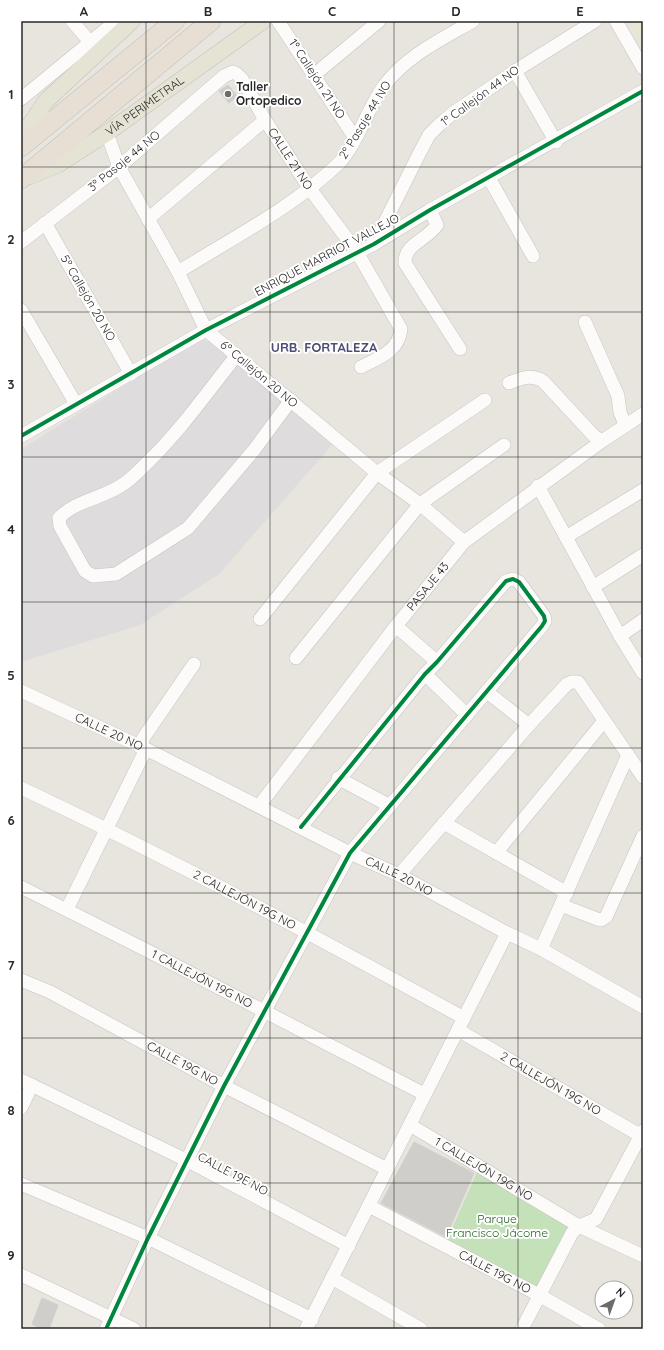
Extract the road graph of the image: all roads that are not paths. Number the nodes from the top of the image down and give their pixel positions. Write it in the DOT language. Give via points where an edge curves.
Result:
graph roads {
  1 [pos="72,21"];
  2 [pos="83,21"];
  3 [pos="116,21"];
  4 [pos="132,21"];
  5 [pos="175,21"];
  6 [pos="211,21"];
  7 [pos="263,21"];
  8 [pos="278,21"];
  9 [pos="378,21"];
  10 [pos="473,21"];
  11 [pos="595,21"];
  12 [pos="616,21"];
  13 [pos="93,40"];
  14 [pos="643,68"];
  15 [pos="515,71"];
  16 [pos="314,75"];
  17 [pos="224,76"];
  18 [pos="643,92"];
  19 [pos="21,99"];
  20 [pos="264,120"];
  21 [pos="107,133"];
  22 [pos="21,138"];
  23 [pos="355,138"];
  24 [pos="556,142"];
  25 [pos="21,147"];
  26 [pos="119,168"];
  27 [pos="489,178"];
  28 [pos="21,179"];
  29 [pos="310,189"];
  30 [pos="430,210"];
  31 [pos="148,219"];
  32 [pos="45,223"];
  33 [pos="21,242"];
  34 [pos="374,244"];
  35 [pos="357,252"];
  36 [pos="533,256"];
  37 [pos="178,272"];
  38 [pos="21,310"];
  39 [pos="585,322"];
  40 [pos="206,330"];
  41 [pos="460,349"];
  42 [pos="237,355"];
  43 [pos="361,367"];
  44 [pos="131,374"];
  45 [pos="509,382"];
  46 [pos="291,400"];
  47 [pos="485,400"];
  48 [pos="76,404"];
  49 [pos="643,414"];
  50 [pos="625,425"];
  51 [pos="22,433"];
  52 [pos="602,441"];
  53 [pos="504,445"];
  54 [pos="377,474"];
  55 [pos="538,486"];
  56 [pos="643,490"];
  57 [pos="420,504"];
  58 [pos="566,537"];
  59 [pos="464,542"];
  60 [pos="643,555"];
  61 [pos="593,587"];
  62 [pos="260,619"];
  63 [pos="643,620"];
  64 [pos="396,626"];
  65 [pos="620,636"];
  66 [pos="296,658"];
  67 [pos="437,662"];
  68 [pos="194,664"];
  69 [pos="643,673"];
  70 [pos="425,674"];
  71 [pos="21,691"];
  72 [pos="487,692"];
  73 [pos="468,715"];
  74 [pos="604,721"];
  75 [pos="529,725"];
  76 [pos="143,748"];
  77 [pos="628,755"];
  78 [pos="643,777"];
  79 [pos="338,778"];
  80 [pos="21,788"];
  81 [pos="259,806"];
  82 [pos="390,806"];
  83 [pos="444,823"];
  84 [pos="301,827"];
  85 [pos="106,829"];
  86 [pos="643,836"];
  87 [pos="350,852"];
  88 [pos="496,853"];
  89 [pos="399,875"];
  90 [pos="21,887"];
  91 [pos="567,893"];
  92 [pos="561,905"];
  93 [pos="67,909"];
  94 [pos="307,932"];
  95 [pos="507,933"];
  96 [pos="542,949"];
  97 [pos="21,980"];
  98 [pos="643,1007"];
  99 [pos="263,1012"];
  100 [pos="464,1018"];
  101 [pos="458,1030"];
  102 [pos="26,1083"];
  103 [pos="224,1086"];
  104 [pos="424,1094"];
  105 [pos="21,1108"];
  106 [pos="410,1125"];
  107 [pos="642,1134"];
  108 [pos="186,1160"];
  109 [pos="387,1169"];
  110 [pos="21,1184"];
  111 [pos="369,1206"];
  112 [pos="579,1226"];
  113 [pos="148,1238"];
  114 [pos="349,1246"];
  115 [pos="643,1256"];
  116 [pos="21,1275"];
  117 [pos="332,1278"];
  118 [pos="538,1295"];
  119 [pos="108,1323"];
  120 [pos="309,1324"];
  121 [pos="134,1329"];
  122 [pos="421,1329"];
  123 [pos="522,1329"];
  124 [pos="599,1329"];
  1 -- 13 [label="street"];
  2 -- 13 [label="street"];
  3 -- 13 [label="street"];
  4 -- 22 [label="main road" via="46,101"];
  5 -- 25 [label="highway"];
  6 -- 28 [label="highway, VÍA PERIMETRAL"];
  7 -- 21 [label="main road, VÍA PERIMETRAL"];
  8 -- 16 [label="street, 1º Callejón 21 NO"];
  9 -- 16 [label="street"];
  10 -- 23 [label="street, 2º Pasaje 44 NO" via="410,58 397,70 383,88"];
  11 -- 15 [label="street, 1º Callejón 44 NO"];
  12 -- 14 [label="street"];
  13 -- 19 [label="street"];
  15 -- 24 [label="street"];
  15 -- 34 [label="street, 1º Callejón 44 NO" via="453,113 430,135"];
  16 -- 23 [label="street, 1º Callejón 21 NO"];
  17 -- 20 [label="street, CALLE 21 NO" via="233,72 237,74"];
  17 -- 26 [label="street, 3º Pasaje 44 NO"];
  18 -- 24 [label="street, ENRIQUE MARRIOT VALLEJO"];
  20 -- 29 [label="street, CALLE 21 NO"];
  20 -- 31 [label="street"];
  21 -- 26 [label="street, 6º Callejón 20 NO"];
  21 -- 28 [label="main road, VÍA PERIMETRAL" via="59,164"];
  23 -- 29 [label="street, 2º Pasaje 44 NO" via="340,162"];
  24 -- 27 [label="street, ENRIQUE MARRIOT VALLEJO"];
  26 -- 31 [label="street, 6º Callejón 20 NO"];
  26 -- 32 [label="street, 3º Pasaje 44 NO"];
  27 -- 30 [label="street, ENRIQUE MARRIOT VALLEJO"];
  27 -- 36 [label="street"];
  29 -- 35 [label="street, CALLE 21 NO"];
  29 -- 37 [label="street, 2º Pasaje 44 NO"];
  30 -- 34 [label="street, ENRIQUE MARRIOT VALLEJO"];
  30 -- 41 [label="street" via="437,225 431,234 408,249 405,263"];
  31 -- 37 [label="street, 6º Callejón 20 NO"];
  32 -- 33 [label="street, 3º Pasaje 44 NO"];
  32 -- 44 [label="street, 5º Callejón 20 NO"];
  34 -- 35 [label="street, ENRIQUE MARRIOT VALLEJO"];
  35 -- 40 [label="street, ENRIQUE MARRIOT VALLEJO"];
  35 -- 43 [label="street, CALLE 21 NO" via="401,328 396,346"];
  37 -- 40 [label="street, 6º Callejón 20 NO"];
  38 -- 48 [label="street"];
  39 -- 50 [label="street" via="618,396"];
  40 -- 42 [label="street, 6º Callejón 20 NO"];
  40 -- 44 [label="street, ENRIQUE MARRIOT VALLEJO"];
  42 -- 46 [label="street, 6º Callejón 20 NO"];
  42 -- 46 [label="street" via="183,424 134,475 112,491 91,499 59,518 60,526 85,571 94,576 116,574 188,528 254,450"];
  44 -- 48 [label="street, ENRIQUE MARRIOT VALLEJO"];
  45 -- 52 [label="street" via="527,376 535,376 543,381 594,436"];
  46 -- 54 [label="street, 6º Callejón 20 NO"];
  47 -- 54 [label="street"];
  48 -- 51 [label="street, ENRIQUE MARRIOT VALLEJO"];
  49 -- 50 [label="street, PASAJE 43"];
  50 -- 52 [label="street, PASAJE 43"];
  52 -- 55 [label="street, PASAJE 43"];
  53 -- 57 [label="street"];
  54 -- 57 [label="street, 6º Callejón 20 NO"];
  54 -- 62 [label="street"];
  55 -- 58 [label="street"];
  55 -- 59 [label="street, PASAJE 43"];
  56 -- 58 [label="street"];
  57 -- 59 [label="street, 6º Callejón 20 NO"];
  57 -- 66 [label="street"];
  58 -- 61 [label="street"];
  59 -- 64 [label="street, PASAJE 43"];
  60 -- 61 [label="street"];
  61 -- 65 [label="street"];
  63 -- 65 [label="street"];
  64 -- 67 [label="street"];
  64 -- 81 [label="street, PASAJE 43"];
  65 -- 69 [label="street"];
  67 -- 70 [label="street"];
  67 -- 72 [label="street" via="506,581 513,579 519,582 545,621"];
  68 -- 76 [label="street" via="144,737"];
  70 -- 73 [label="street"];
  70 -- 79 [label="street"];
  71 -- 76 [label="street, CALLE 20 NO"];
  72 -- 73 [label="street"];
  72 -- 75 [label="street"];
  73 -- 82 [label="street"];
  74 -- 75 [label="street" via="578,682 572,682 567,684"];
  74 -- 77 [label="street"];
  74 -- 88 [label="street"];
  75 -- 83 [label="street"];
  76 -- 81 [label="street, CALLE 20 NO"];
  76 -- 85 [label="street"];
  77 -- 78 [label="street"];
  77 -- 91 [label="street"];
  79 -- 82 [label="street"];
  79 -- 84 [label="street"];
  80 -- 85 [label="street, 2 CALLEJÓN 19G NO"];
  81 -- 84 [label="street, CALLE 20 NO"];
  82 -- 87 [label="street"];
  83 -- 88 [label="street"];
  83 -- 89 [label="street"];
  84 -- 87 [label="street, CALLE 20 NO"];
  85 -- 93 [label="street"];
  85 -- 94 [label="street, 2 CALLEJÓN 19G NO"];
  86 -- 92 [label="street" via="606,917 597,919"];
  87 -- 89 [label="street, CALLE 20 NO"];
  87 -- 94 [label="street"];
  88 -- 91 [label="street"];
  89 -- 95 [label="street, CALLE 20 NO"];
  90 -- 93 [label="street, 1 CALLEJÓN 19G NO"];
  91 -- 92 [label="street"];
  92 -- 96 [label="street"];
  93 -- 99 [label="street, 1 CALLEJÓN 19G NO"];
  94 -- 99 [label="street"];
  94 -- 100 [label="street, 2 CALLEJÓN 19G NO"];
  95 -- 96 [label="street, CALLE 20 NO"];
  95 -- 100 [label="street"];
  96 -- 98 [label="street, CALLE 20 NO"];
  97 -- 103 [label="street, CALLE 19G NO" via="50,992"];
  99 -- 103 [label="street"];
  99 -- 104 [label="street, 1 CALLEJÓN 19G NO"];
  100 -- 101 [label="street"];
  101 -- 104 [label="street"];
  101 -- 107 [label="street, 2 CALLEJÓN 19G NO"];
  102 -- 105 [label="street"];
  102 -- 108 [label="street, CALLE 19E NO"];
  103 -- 108 [label="street"];
  103 -- 109 [label="street, CALLE 19G NO"];
  104 -- 106 [label="street"];
  106 -- 109 [label="street"];
  106 -- 112 [label="street, 1 CALLEJÓN 19G NO"];
  107 -- 112 [label="street" via="596,1219"];
  108 -- 113 [label="street"];
  108 -- 114 [label="street, CALLE 19E NO"];
  109 -- 111 [label="street"];
  110 -- 113 [label="street"];
  111 -- 114 [label="street"];
  111 -- 118 [label="street, CALLE 19G NO"];
  112 -- 115 [label="street, 1 CALLEJÓN 19G NO"];
  112 -- 118 [label="street" via="572,1233"];
  113 -- 119 [label="street"];
  113 -- 120 [label="street"];
  114 -- 117 [label="street"];
  116 -- 119 [label="street"];
  117 -- 120 [label="street"];
  117 -- 122 [label="street"];
  118 -- 123 [label="street"];
  118 -- 124 [label="street, CALLE 19G NO"];
  119 -- 121 [label="street"];
}
